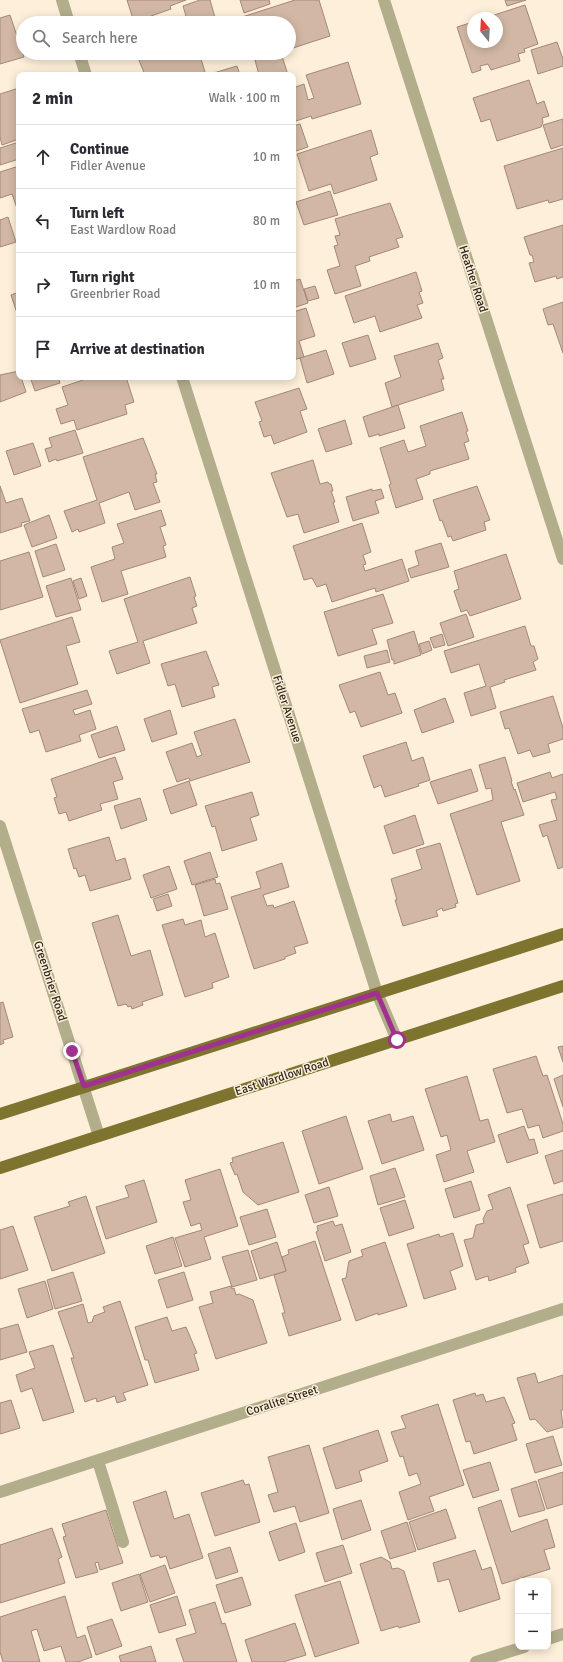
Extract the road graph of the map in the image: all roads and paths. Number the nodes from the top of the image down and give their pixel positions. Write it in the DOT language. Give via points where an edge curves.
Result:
graph roads {
  1 [pos="62,0"];
  2 [pos="384,0"];
  3 [pos="67,16"];
  4 [pos="81,60"];
  5 [pos="85,72"];
  6 [pos="183,380"];
  7 [pos="563,559"];
  8 [pos="0,826"];
  9 [pos="563,934"];
  10 [pos="563,986"];
  11 [pos="377,993"];
  12 [pos="397,1040"];
  13 [pos="84,1086"];
  14 [pos="0,1114"];
  15 [pos="99,1136"];
  16 [pos="0,1168"];
  17 [pos="563,1309"];
  18 [pos="98,1461"];
  19 [pos="0,1492"];
  20 [pos="123,1542"];
  21 [pos="563,1634"];
  22 [pos="551,1638"];
  23 [pos="515,1650"];
  24 [pos="476,1662"];
  1 -- 3 [label="street"];
  2 -- 7 [label="street, Heather Road"];
  4 -- 5 [label="street"];
  6 -- 11 [label="street, Fidler Avenue"];
  8 -- 13 [label="street, Greenbrier Road"];
  9 -- 11 [label="main road"];
  10 -- 12 [label="main road, East Wardlow Road"];
  11 -- 12 [label="street, Fidler Avenue"];
  11 -- 13 [label="main road"];
  12 -- 15 [label="main road, East Wardlow Road"];
  13 -- 14 [label="main road"];
  13 -- 15 [label="street, Greenbrier Road"];
  15 -- 16 [label="main road, East Wardlow Road"];
  17 -- 18 [label="street, Coralite Street"];
  18 -- 19 [label="street, Coralite Street"];
  18 -- 20 [label="street"];
  21 -- 22 [label="street"];
  23 -- 24 [label="street"];
}
